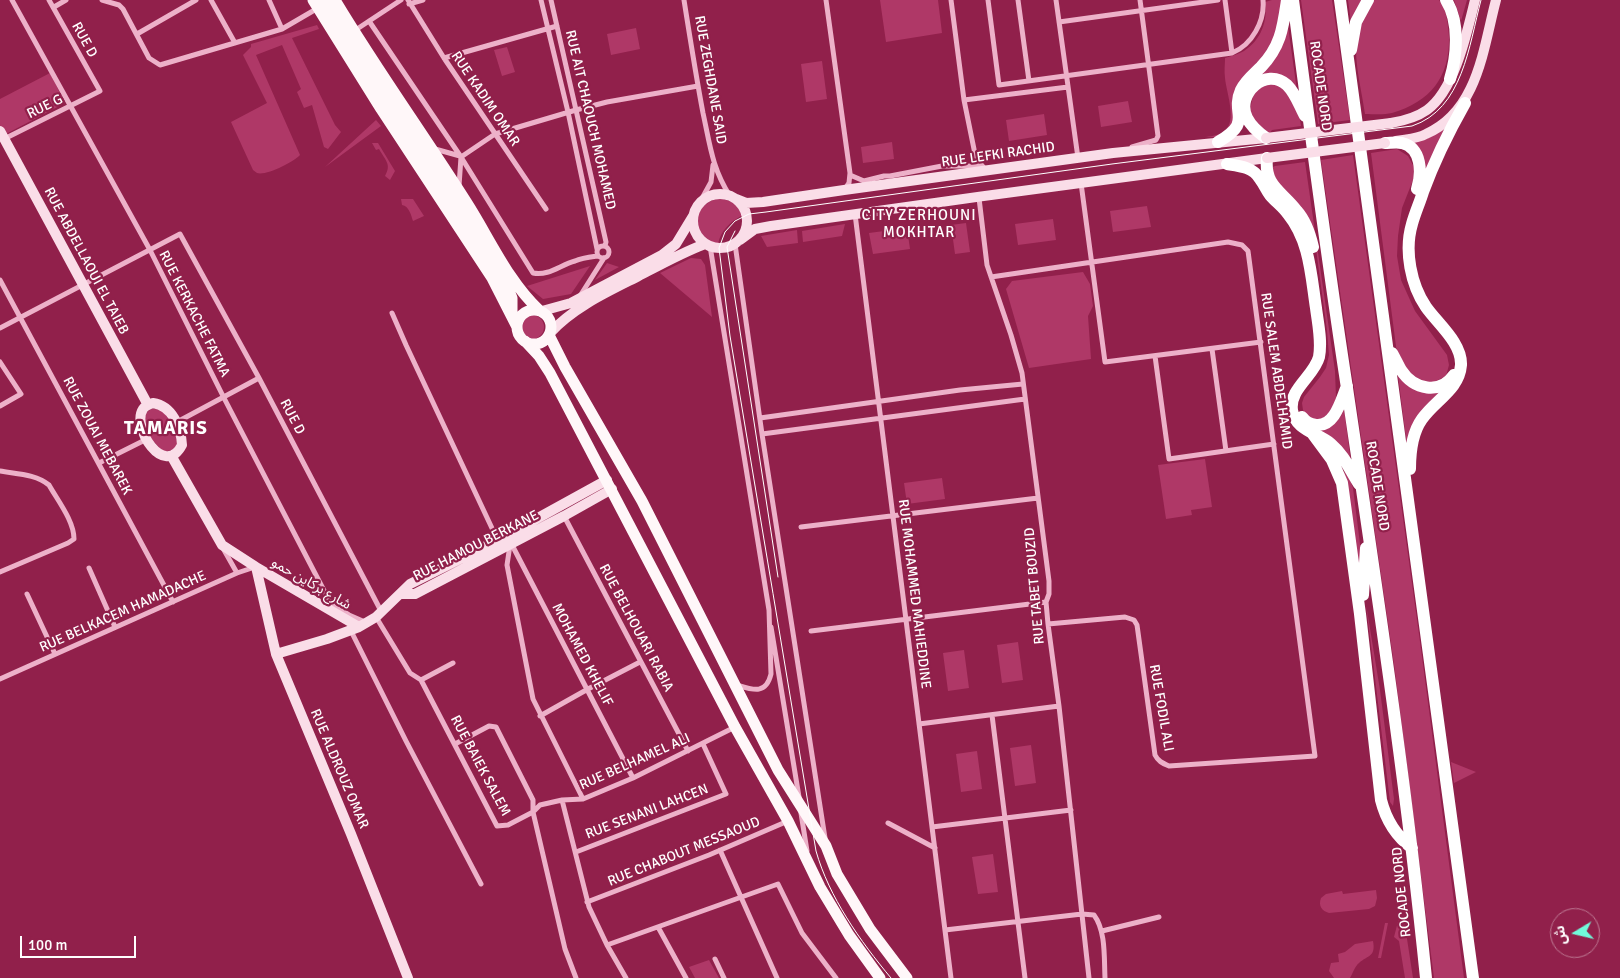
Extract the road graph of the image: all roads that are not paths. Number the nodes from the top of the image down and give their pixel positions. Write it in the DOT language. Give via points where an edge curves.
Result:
graph roads {
  1 [pos="12,0"];
  2 [pos="49,0"];
  3 [pos="66,0"];
  4 [pos="102,0"];
  5 [pos="196,0"];
  6 [pos="211,0"];
  7 [pos="269,0"];
  8 [pos="335,0"];
  9 [pos="401,0"];
  10 [pos="423,0"];
  11 [pos="542,0"];
  12 [pos="551,0"];
  13 [pos="684,0"];
  14 [pos="826,0"];
  15 [pos="951,0"];
  16 [pos="988,0"];
  17 [pos="1018,0"];
  18 [pos="1056,0"];
  19 [pos="1140,0"];
  20 [pos="1218,0"];
  21 [pos="1225,0"];
  22 [pos="1263,0"];
  23 [pos="1287,0"];
  24 [pos="1294,0"];
  25 [pos="1340,0"];
  26 [pos="1368,0"];
  27 [pos="1446,0"];
  28 [pos="1475,0"];
  29 [pos="1496,0"];
  30 [pos="318,2"];
  31 [pos="409,2"];
  32 [pos="1183,2"];
  33 [pos="54,7"];
  34 [pos="1141,11"];
  35 [pos="369,21"];
  36 [pos="1059,22"];
  37 [pos="557,26"];
  38 [pos="282,28"];
  39 [pos="548,28"];
  40 [pos="354,31"];
  41 [pos="137,34"];
  42 [pos="235,43"];
  43 [pos="1232,53"];
  44 [pos="444,58"];
  45 [pos="1148,64"];
  46 [pos="1349,72"];
  47 [pos="1066,75"];
  48 [pos="1450,79"];
  49 [pos="1029,81"];
  50 [pos="698,86"];
  51 [pos="1068,87"];
  52 [pos="100,91"];
  53 [pos="964,100"];
  54 [pos="1465,103"];
  55 [pos="71,107"];
  56 [pos="576,110"];
  57 [pos="568,112"];
  58 [pos="1310,125"];
  59 [pos="496,134"];
  60 [pos="1,137"];
  61 [pos="1266,138"];
  62 [pos="1218,142"];
  63 [pos="1385,143"];
  64 [pos="431,148"];
  65 [pos="1113,153"];
  66 [pos="461,156"];
  67 [pos="1078,158"];
  68 [pos="1267,158"];
  69 [pos="713,164"];
  70 [pos="1227,164"];
  71 [pos="985,168"];
  72 [pos="850,175"];
  73 [pos="1081,182"];
  74 [pos="863,183"];
  75 [pos="459,190"];
  76 [pos="844,190"];
  77 [pos="733,197"];
  78 [pos="979,198"];
  79 [pos="700,202"];
  80 [pos="546,209"];
  81 [pos="855,214"];
  82 [pos="693,216"];
  83 [pos="737,242"];
  84 [pos="708,245"];
  85 [pos="605,246"];
  86 [pos="597,249"];
  87 [pos="150,250"];
  88 [pos="601,257"];
  89 [pos="1091,262"];
  90 [pos="991,277"];
  91 [pos="0,280"];
  92 [pos="83,285"];
  93 [pos="577,300"];
  94 [pos="541,311"];
  95 [pos="392,313"];
  96 [pos="20,317"];
  97 [pos="517,327"];
  98 [pos="0,328"];
  99 [pos="550,334"];
  100 [pos="525,341"];
  101 [pos="1261,342"];
  102 [pos="1388,345"];
  103 [pos="1212,349"];
  104 [pos="558,354"];
  105 [pos="1155,356"];
  106 [pos="0,362"];
  107 [pos="545,364"];
  108 [pos="259,378"];
  109 [pos="1023,384"];
  110 [pos="1347,386"];
  111 [pos="224,398"];
  112 [pos="1025,399"];
  113 [pos="879,402"];
  114 [pos="148,405"];
  115 [pos="0,406"];
  116 [pos="760,418"];
  117 [pos="881,418"];
  118 [pos="177,422"];
  119 [pos="1312,432"];
  120 [pos="762,434"];
  121 [pos="147,439"];
  122 [pos="1274,444"];
  123 [pos="1226,451"];
  124 [pos="172,456"];
  125 [pos="99,463"];
  126 [pos="0,471"];
  127 [pos="609,485"];
  128 [pos="1362,490"];
  129 [pos="1038,498"];
  130 [pos="564,516"];
  131 [pos="893,516"];
  132 [pos="1367,520"];
  133 [pos="801,527"];
  134 [pos="1412,534"];
  135 [pos="506,544"];
  136 [pos="222,545"];
  137 [pos="256,567"];
  138 [pos="89,568"];
  139 [pos="0,572"];
  140 [pos="238,573"];
  141 [pos="27,594"];
  142 [pos="173,602"];
  143 [pos="1046,602"];
  144 [pos="333,609"];
  145 [pos="768,610"];
  146 [pos="1360,614"];
  147 [pos="906,620"];
  148 [pos="367,622"];
  149 [pos="1048,624"];
  150 [pos="115,627"];
  151 [pos="812,631"];
  152 [pos="55,654"];
  153 [pos="276,654"];
  154 [pos="640,662"];
  155 [pos="453,663"];
  156 [pos="0,679"];
  157 [pos="421,680"];
  158 [pos="735,685"];
  159 [pos="588,689"];
  160 [pos="717,693"];
  161 [pos="1059,706"];
  162 [pos="992,715"];
  163 [pos="540,716"];
  164 [pos="919,724"];
  165 [pos="735,727"];
  166 [pos="455,744"];
  167 [pos="703,744"];
  168 [pos="688,751"];
  169 [pos="1315,756"];
  170 [pos="633,778"];
  171 [pos="562,800"];
  172 [pos="583,800"];
  173 [pos="799,801"];
  174 [pos="1071,810"];
  175 [pos="533,812"];
  176 [pos="1005,818"];
  177 [pos="788,821"];
  178 [pos="888,823"];
  179 [pos="932,826"];
  180 [pos="826,846"];
  181 [pos="934,848"];
  182 [pos="1412,848"];
  183 [pos="720,850"];
  184 [pos="576,852"];
  185 [pos="809,862"];
  186 [pos="481,884"];
  187 [pos="740,898"];
  188 [pos="587,902"];
  189 [pos="1082,914"];
  190 [pos="1159,917"];
  191 [pos="1018,922"];
  192 [pos="658,927"];
  193 [pos="945,930"];
  194 [pos="1102,931"];
  195 [pos="607,945"];
  196 [pos="715,959"];
  197 [pos="408,978"];
  198 [pos="576,978"];
  199 [pos="626,978"];
  200 [pos="686,978"];
  201 [pos="724,978"];
  202 [pos="777,978"];
  203 [pos="836,978"];
  204 [pos="880,978"];
  205 [pos="906,978"];
  206 [pos="951,978"];
  207 [pos="1025,978"];
  208 [pos="1090,978"];
  209 [pos="1105,978"];
  210 [pos="1426,978"];
  211 [pos="1473,978"];
  1 -- 55 [label="street, RUE KERKACHE FATMA"];
  2 -- 33 [label="street, RUE D"];
  3 -- 33 [label="street"];
  4 -- 41 [label="street" via="123,8"];
  5 -- 41 [label="street"];
  6 -- 42 [label="street"];
  7 -- 38 [label="street"];
  8 -- 40 [label="main road"];
  9 -- 35 [label="street"];
  10 -- 31 [label="street"];
  11 -- 39 [label="street"];
  12 -- 37 [label="street, RUE AIT CHAOUCH MOHAMED"];
  13 -- 50 [label="street, RUE ZEGHDANE SAID"];
  14 -- 72 [label="street"];
  15 -- 53 [label="street"];
  16 -- 49 [label="street" via="999,85"];
  17 -- 49 [label="street"];
  18 -- 36 [label="street"];
  19 -- 34 [label="street"];
  20 -- 32 [label="street"];
  21 -- 43 [label="street"];
  22 -- 43 [label="street" via="1260,23 1243,47"];
  23 -- 62 [label="highway" via="1277,46 1242,89 1238,125"];
  24 -- 58 [label="highway, ROCADE NORD"];
  25 -- 46 [label="highway, ROCADE NORD"];
  26 -- 46 [label="highway" via="1354,29"];
  27 -- 48 [label="highway" via="1454,28 1455,63"];
  28 -- 48 [label="main road, RUE LEFKI RACHID"];
  29 -- 54 [label="main road" via="1478,71"];
  30 -- 38 [label="street"];
  30 -- 97 [label="main road" via="339,27 481,242 512,298 512,314"];
  31 -- 44 [label="street, RUE KADIM OMAR"];
  32 -- 34 [label="street"];
  33 -- 52 [label="street, RUE D"];
  34 -- 36 [label="street"];
  34 -- 45 [label="street"];
  35 -- 40 [label="street"];
  35 -- 66 [label="street"];
  36 -- 47 [label="street"];
  37 -- 39 [label="street"];
  37 -- 56 [label="street, RUE AIT CHAOUCH MOHAMED"];
  38 -- 42 [label="street"];
  39 -- 44 [label="street"];
  39 -- 57 [label="street"];
  40 -- 64 [label="main road"];
  41 -- 42 [label="street" via="149,58 160,65"];
  43 -- 45 [label="street"];
  44 -- 59 [label="street, RUE KADIM OMAR"];
  45 -- 47 [label="street"];
  45 -- 65 [label="street" via="1158,130 1156,140"];
  46 -- 102 [label="highway, ROCADE NORD"];
  47 -- 49 [label="street"];
  47 -- 51 [label="street"];
  48 -- 61 [label="main road, RUE LEFKI RACHID, bridge" via="1428,110 1404,120"];
  50 -- 56 [label="street"];
  50 -- 69 [label="street, RUE ZEGHDANE SAID"];
  51 -- 53 [label="street"];
  51 -- 67 [label="street"];
  52 -- 55 [label="street, RUE G"];
  53 -- 71 [label="street" via="976,159"];
  54 -- 63 [label="main road" via="1426,134"];
  54 -- 134 [label="highway" via="1439,150 1410,236 1410,263 1418,292 1455,345 1461,359 1457,381 1421,420 1414,436 1410,464"];
  55 -- 60 [label="street, RUE G"];
  55 -- 87 [label="street, RUE KERKACHE FATMA"];
  56 -- 57 [label="street"];
  56 -- 85 [label="street, RUE AIT CHAOUCH MOHAMED"];
  57 -- 59 [label="street"];
  57 -- 86 [label="street"];
  58 -- 61 [label="highway" via="1289,87 1278,80 1265,79 1251,89 1245,106 1247,118"];
  58 -- 110 [label="highway, ROCADE NORD"];
  59 -- 66 [label="street"];
  59 -- 80 [label="street, RUE KADIM OMAR"];
  60 -- 92 [label="main road, RUE ABDELLAOUI EL TAIEB"];
  61 -- 62 [label="main road, RUE LEFKI RACHID"];
  62 -- 65 [label="main road, RUE LEFKI RACHID"];
  63 -- 68 [label="main road, bridge"];
  63 -- 102 [label="highway" via="1407,146 1421,166 1406,228 1405,261 1415,296 1455,356 1454,376 1439,387 1418,386 1401,371"];
  64 -- 66 [label="street"];
  64 -- 75 [label="main road"];
  65 -- 67 [label="main road, RUE LEFKI RACHID"];
  66 -- 75 [label="street"];
  66 -- 88 [label="street" via="533,273 549,272 575,260"];
  67 -- 71 [label="main road, RUE LEFKI RACHID"];
  68 -- 70 [label="main road"];
  68 -- 110 [label="highway" via="1267,173 1272,184 1298,212 1309,232 1322,300 1326,355 1318,376 1300,398 1299,409 1304,420 1318,425 1328,421"];
  69 -- 77 [label="street" via="719,179"];
  69 -- 79 [label="street" via="711,182"];
  70 -- 73 [label="main road"];
  70 -- 119 [label="highway" via="1246,167 1259,177 1292,219 1304,242 1320,347 1316,366 1295,394 1292,410 1297,421"];
  71 -- 74 [label="main road, RUE LEFKI RACHID"];
  72 -- 74 [label="street"];
  72 -- 76 [label="street"];
  73 -- 78 [label="main road"];
  73 -- 89 [label="street"];
  74 -- 76 [label="main road, RUE LEFKI RACHID"];
  75 -- 94 [label="main road" via="516,283"];
  76 -- 77 [label="main road, RUE LEFKI RACHID" via="763,202 746,203"];
  77 -- 79 [label="main road" via="713,194"];
  77 -- 83 [label="main road" via="744,209 747,220 746,229"];
  78 -- 81 [label="main road"];
  78 -- 90 [label="street, RUE TABET BOUZID"];
  79 -- 82 [label="main road"];
  81 -- 83 [label="main road" via="755,229"];
  81 -- 113 [label="street, RUE MOHAMMED MAHIEDDINE"];
  82 -- 84 [label="main road" via="695,232"];
  82 -- 93 [label="main road" via="671,249"];
  83 -- 84 [label="main road" via="723,248"];
  83 -- 116 [label="street"];
  84 -- 99 [label="main road" via="676,256 600,296 566,317"];
  84 -- 145 [label="street"];
  85 -- 86 [label="street"];
  85 -- 88 [label="street, RUE AIT CHAOUCH MOHAMED" via="609,252"];
  86 -- 88 [label="street"];
  87 -- 92 [label="street"];
  87 -- 108 [label="street, RUE D" via="180,234"];
  87 -- 111 [label="street, RUE KERKACHE FATMA"];
  88 -- 93 [label="street"];
  89 -- 90 [label="street, RUE SALEM ABDELHAMID"];
  89 -- 101 [label="street, RUE SALEM ABDELHAMID" via="1228,242 1242,245 1249,255"];
  89 -- 105 [label="street" via="1104,362"];
  90 -- 109 [label="street, RUE TABET BOUZID" via="1011,335"];
  91 -- 96 [label="street, RUE ZOUAI MEBAREK"];
  92 -- 96 [label="street"];
  92 -- 114 [label="main road, RUE ABDELLAOUI EL TAIEB"];
  93 -- 94 [label="main road"];
  94 -- 97 [label="main road" via="524,313"];
  94 -- 99 [label="main road" via="550,320"];
  95 -- 135 [label="street, MOHAMED KHELIF"];
  96 -- 98 [label="street"];
  96 -- 125 [label="street, RUE ZOUAI MEBAREK"];
  97 -- 100 [label="main road"];
  99 -- 100 [label="main road" via="543,342"];
  99 -- 104 [label="main road"];
  100 -- 107 [label="main road"];
  101 -- 103 [label="street"];
  101 -- 122 [label="street, RUE SALEM ABDELHAMID"];
  102 -- 134 [label="highway, ROCADE NORD"];
  103 -- 105 [label="street"];
  103 -- 123 [label="street"];
  104 -- 107 [label="main road"];
  104 -- 158 [label="main road" via="642,501"];
  105 -- 123 [label="street" via="1169,459"];
  106 -- 115 [label="street" via="21,394"];
  107 -- 127 [label="main road"];
  108 -- 111 [label="street"];
  108 -- 148 [label="street, RUE D"];
  109 -- 112 [label="street, RUE TABET BOUZID"];
  109 -- 113 [label="street"];
  110 -- 128 [label="highway, ROCADE NORD"];
  111 -- 118 [label="street"];
  111 -- 144 [label="street, RUE KERKACHE FATMA"];
  112 -- 117 [label="street"];
  112 -- 129 [label="street, RUE TABET BOUZID"];
  113 -- 116 [label="street"];
  113 -- 117 [label="street, RUE MOHAMMED MAHIEDDINE"];
  114 -- 118 [label="main road" via="159,404"];
  114 -- 121 [label="main road" via="140,417"];
  116 -- 120 [label="street"];
  117 -- 120 [label="street"];
  117 -- 131 [label="street, RUE MOHAMMED MAHIEDDINE"];
  118 -- 124 [label="main road" via="182,445"];
  119 -- 128 [label="highway" via="1335,448 1347,462"];
  119 -- 146 [label="highway" via="1332,460 1342,483"];
  120 -- 180 [label="street"];
  121 -- 124 [label="main road" via="155,451 164,457"];
  121 -- 125 [label="street"];
  122 -- 123 [label="street"];
  122 -- 169 [label="street, RUE SALEM ABDELHAMID"];
  124 -- 136 [label="main road"];
  125 -- 142 [label="street, RUE ZOUAI MEBAREK"];
  126 -- 139 [label="street" via="44,480 74,533 74,539 68,544"];
  127 -- 130 [label="main road, RUE HAMOU BERKANE"];
  127 -- 135 [label="main road, RUE HAMOU BERKANE"];
  127 -- 160 [label="main road"];
  128 -- 132 [label="highway, ROCADE NORD"];
  129 -- 131 [label="street"];
  129 -- 143 [label="street, RUE TABET BOUZID" via="1048,581"];
  130 -- 135 [label="main road, RUE HAMOU BERKANE"];
  130 -- 154 [label="street, RUE BELHOUARI RABIA"];
  131 -- 133 [label="street"];
  131 -- 147 [label="street, RUE MOHAMMED MAHIEDDINE"];
  132 -- 146 [label="highway"];
  132 -- 182 [label="highway, ROCADE NORD"];
  134 -- 211 [label="highway, ROCADE NORD"];
  135 -- 148 [label="main road, RUE HAMOU BERKANE" via="410,584"];
  135 -- 159 [label="street, MOHAMED KHELIF"];
  135 -- 163 [label="street" via="533,699"];
  136 -- 137 [label="main road"];
  136 -- 140 [label="street"];
  137 -- 140 [label="street, RUE BELKACEM HAMADACHE"];
  137 -- 144 [label="main road, شارع بركاين حمو"];
  137 -- 153 [label="main road, RUE ALDROUZ OMAR"];
  138 -- 150 [label="street"];
  140 -- 142 [label="street, RUE BELKACEM HAMADACHE"];
  141 -- 152 [label="street"];
  142 -- 150 [label="street, RUE BELKACEM HAMADACHE"];
  143 -- 147 [label="street"];
  143 -- 149 [label="street, RUE TABET BOUZID"];
  144 -- 148 [label="main road, شارع بركاين حمو"];
  145 -- 158 [label="street" via="770,682 757,690"];
  145 -- 173 [label="street"];
  146 -- 182 [label="highway" via="1381,800 1391,825"];
  147 -- 151 [label="street"];
  147 -- 164 [label="street, RUE MOHAMMED MAHIEDDINE"];
  148 -- 153 [label="main road"];
  148 -- 157 [label="street, RUE BAIEK SALEM" via="410,672"];
  148 -- 186 [label="street" via="406,741"];
  149 -- 161 [label="street, RUE TABET BOUZID"];
  149 -- 169 [label="street, RUE FODIL ALI" via="1124,617 1134,620 1155,755 1164,764"];
  150 -- 152 [label="street, RUE BELKACEM HAMADACHE"];
  152 -- 156 [label="street, RUE BELKACEM HAMADACHE"];
  153 -- 197 [label="main road, RUE ALDROUZ OMAR"];
  154 -- 159 [label="street"];
  154 -- 168 [label="street, RUE BELHOUARI RABIA"];
  155 -- 157 [label="street"];
  157 -- 166 [label="street, RUE BAIEK SALEM"];
  158 -- 160 [label="main road"];
  158 -- 173 [label="main road" via="778,770"];
  159 -- 163 [label="street"];
  159 -- 170 [label="street, MOHAMED KHELIF"];
  160 -- 165 [label="main road"];
  161 -- 162 [label="street"];
  161 -- 174 [label="street, RUE TABET BOUZID"];
  162 -- 164 [label="street"];
  162 -- 176 [label="street"];
  163 -- 172 [label="street"];
  164 -- 179 [label="street, RUE MOHAMMED MAHIEDDINE"];
  165 -- 167 [label="street, RUE BELHAMEL ALI"];
  165 -- 177 [label="main road"];
  166 -- 175 [label="street, RUE BAIEK SALEM" via="497,826 508,826"];
  166 -- 175 [label="street" via="496,726 533,800"];
  167 -- 168 [label="street, RUE BELHAMEL ALI"];
  167 -- 184 [label="street, RUE SENANI LAHCEN" via="726,794"];
  168 -- 170 [label="street, RUE BELHAMEL ALI"];
  170 -- 172 [label="street, RUE BELHAMEL ALI"];
  171 -- 172 [label="street, RUE BELHAMEL ALI"];
  171 -- 175 [label="street, RUE BELHAMEL ALI" via="540,805"];
  171 -- 184 [label="street"];
  173 -- 180 [label="main road"];
  173 -- 185 [label="street"];
  174 -- 176 [label="street"];
  174 -- 189 [label="street, RUE TABET BOUZID"];
  175 -- 198 [label="street, RUE BAIEK SALEM" via="560,932"];
  176 -- 179 [label="street"];
  176 -- 191 [label="street"];
  177 -- 183 [label="street, RUE CHABOUT MESSAOUD"];
  177 -- 185 [label="main road"];
  178 -- 181 [label="street"];
  179 -- 181 [label="street, RUE MOHAMMED MAHIEDDINE"];
  180 -- 205 [label="main road" via="851,898"];
  181 -- 193 [label="street, RUE MOHAMMED MAHIEDDINE"];
  182 -- 210 [label="highway, ROCADE NORD"];
  183 -- 187 [label="street"];
  183 -- 188 [label="street, RUE CHABOUT MESSAOUD"];
  184 -- 188 [label="street"];
  185 -- 204 [label="main road" via="833,910"];
  187 -- 192 [label="street"];
  187 -- 202 [label="street"];
  187 -- 203 [label="street" via="778,884 802,933"];
  188 -- 195 [label="street"];
  189 -- 191 [label="street"];
  189 -- 194 [label="street" via="1094,915"];
  189 -- 208 [label="street, RUE TABET BOUZID"];
  190 -- 194 [label="street"];
  191 -- 193 [label="street"];
  191 -- 207 [label="street"];
  192 -- 195 [label="street"];
  192 -- 200 [label="street"];
  193 -- 206 [label="street, RUE MOHAMMED MAHIEDDINE"];
  194 -- 209 [label="street"];
  195 -- 199 [label="street"];
  196 -- 201 [label="street"];
}
